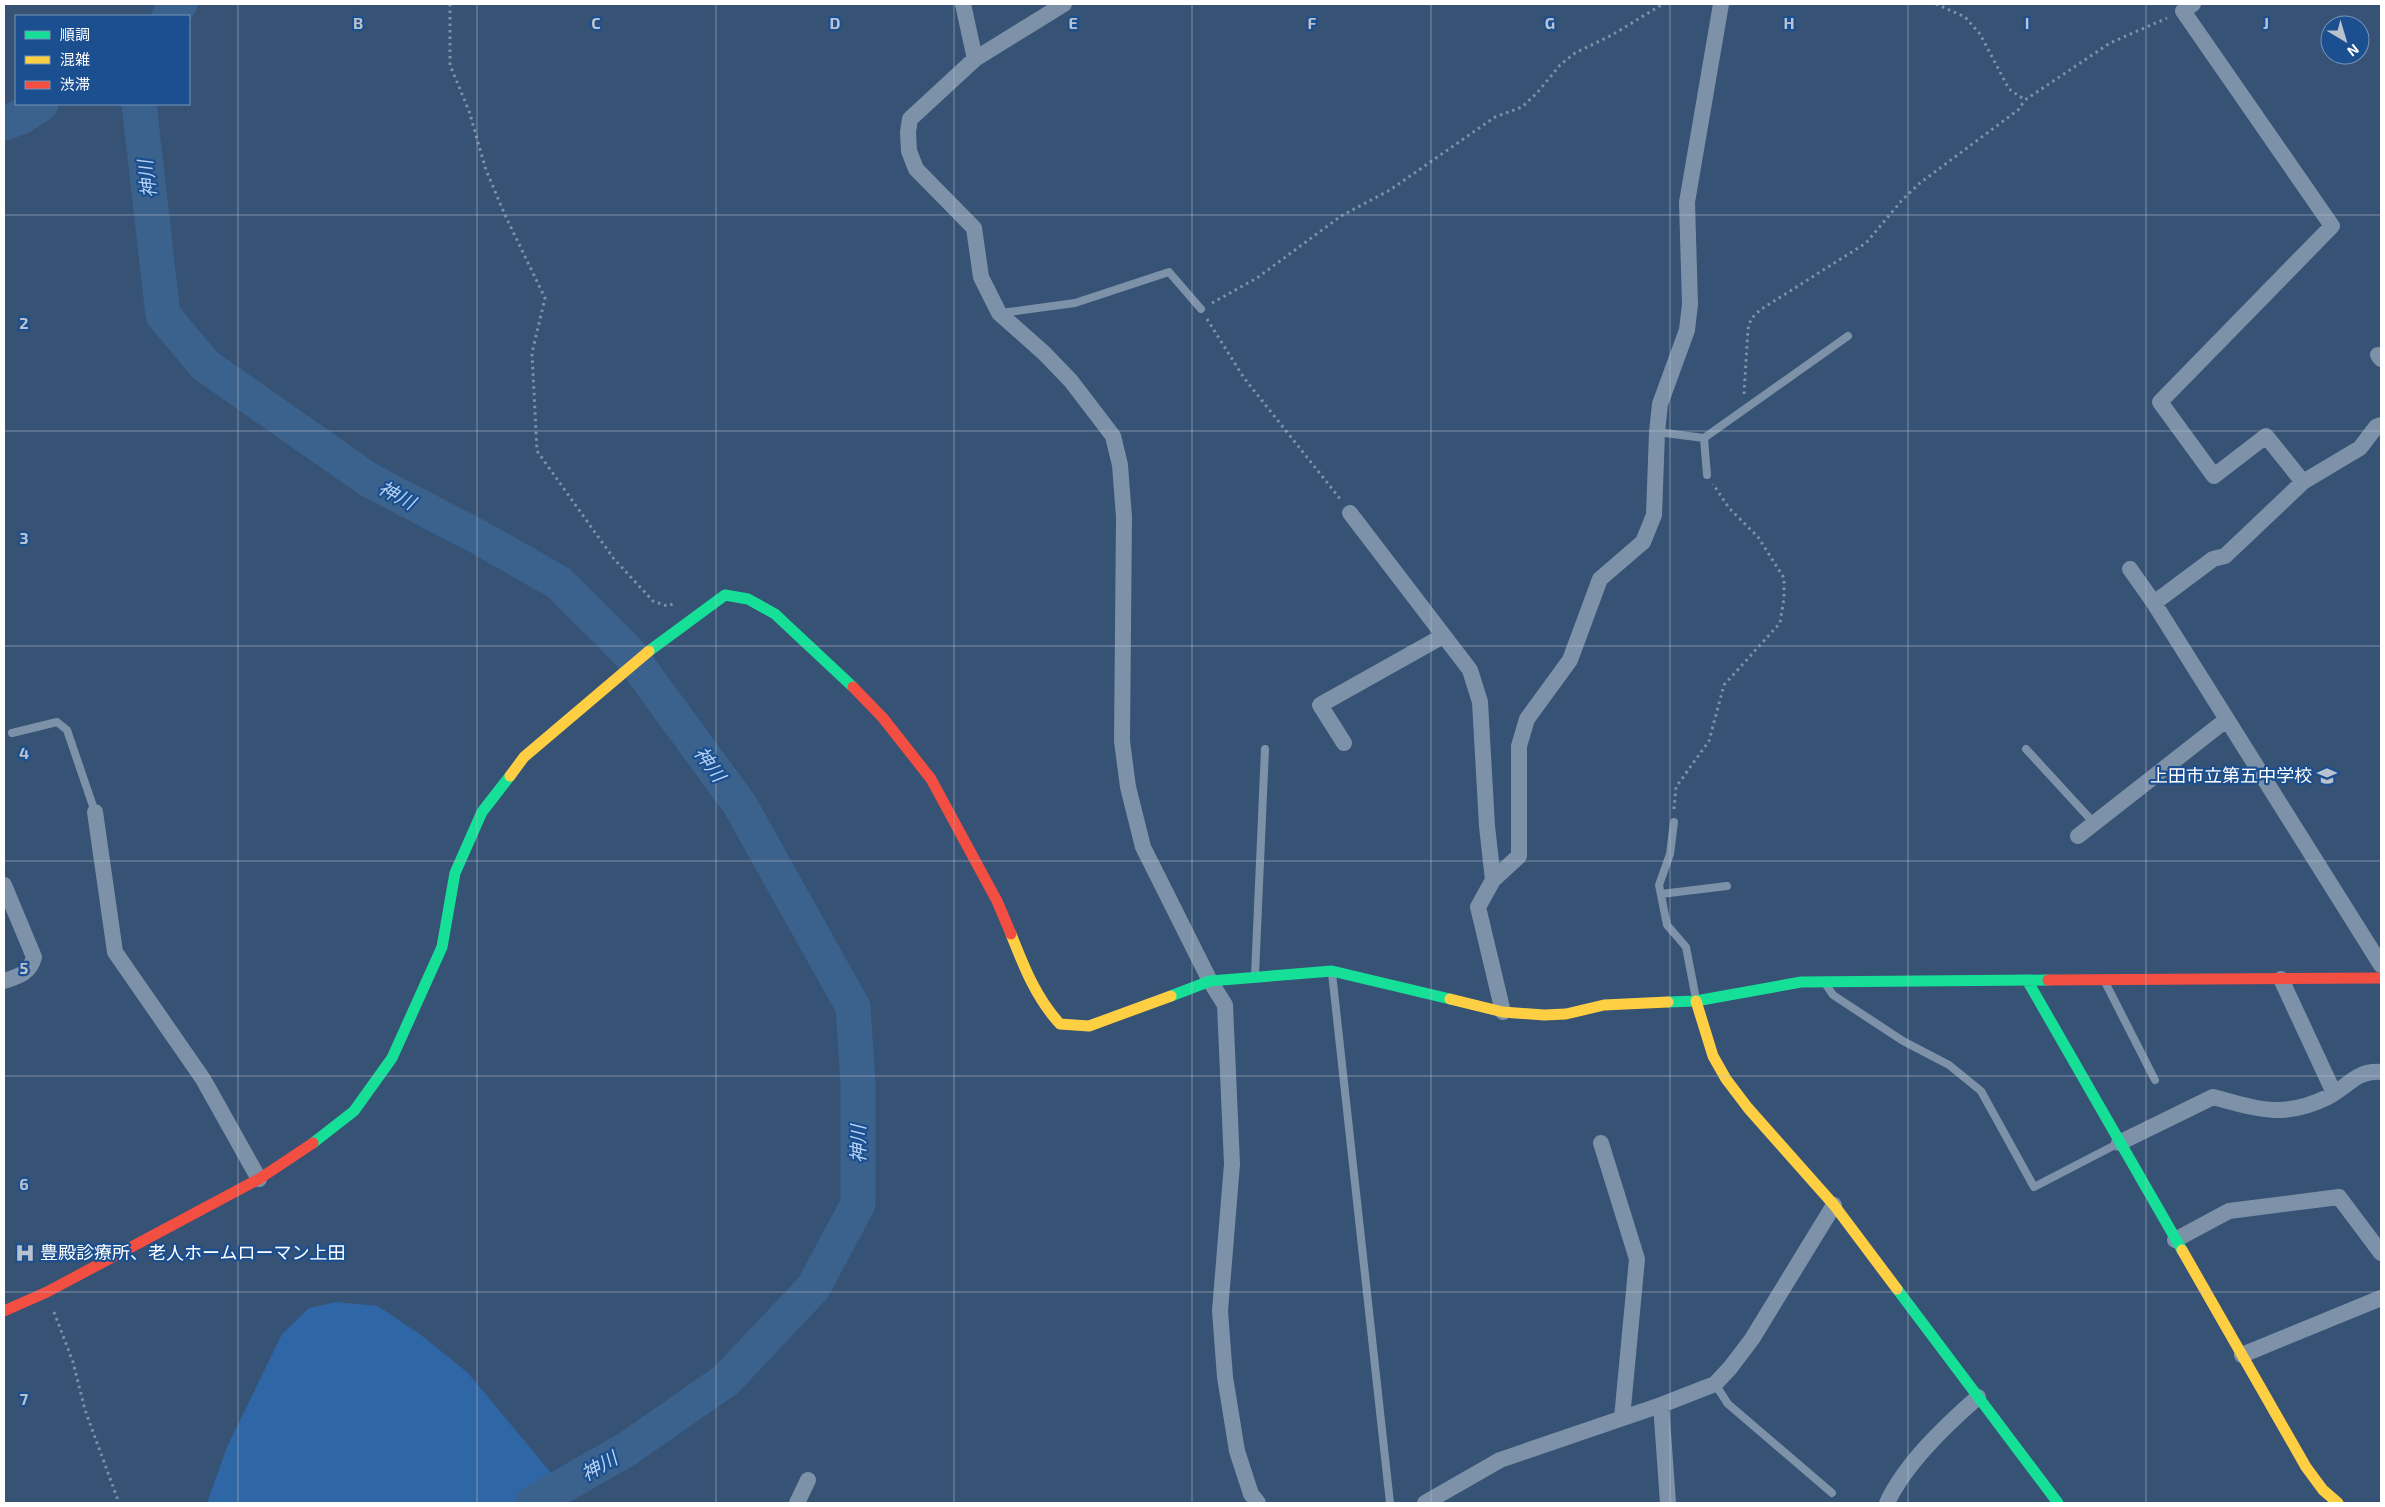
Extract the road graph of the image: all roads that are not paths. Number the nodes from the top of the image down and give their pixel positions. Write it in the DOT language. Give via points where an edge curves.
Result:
graph roads {
  1 [pos="962,4"];
  2 [pos="1064,4"];
  3 [pos="1721,4"];
  4 [pos="2188,7"];
  5 [pos="975,59"];
  6 [pos="1201,309"];
  7 [pos="999,313"];
  8 [pos="1848,336"];
  9 [pos="2381,425"];
  10 [pos="1656,432"];
  11 [pos="1704,438"];
  12 [pos="1707,475"];
  13 [pos="2303,482"];
  14 [pos="1350,513"];
  15 [pos="2130,569"];
  16 [pos="2154,604"];
  17 [pos="1443,636"];
  18 [pos="2226,720"];
  19 [pos="12,732"];
  20 [pos="1344,743"];
  21 [pos="2026,748"];
  22 [pos="1265,749"];
  23 [pos="95,812"];
  24 [pos="1674,822"];
  25 [pos="2094,823"];
  26 [pos="2078,836"];
  27 [pos="1493,880"];
  28 [pos="4,885"];
  29 [pos="1727,886"];
  30 [pos="1661,894"];
  31 [pos="2381,965"];
  32 [pos="1332,971"];
  33 [pos="1255,978"];
  34 [pos="2381,978"];
  35 [pos="2104,979"];
  36 [pos="2281,979"];
  37 [pos="2027,980"];
  38 [pos="4,981"];
  39 [pos="1210,981"];
  40 [pos="1824,982"];
  41 [pos="1696,1000"];
  42 [pos="1503,1012"];
  43 [pos="2381,1072"];
  44 [pos="2155,1080"];
  45 [pos="2334,1093"];
  46 [pos="1601,1143"];
  47 [pos="2119,1143"];
  48 [pos="259,1179"];
  49 [pos="1834,1205"];
  50 [pos="2175,1240"];
  51 [pos="2381,1253"];
  52 [pos="2381,1298"];
  53 [pos="4,1311"];
  54 [pos="2242,1355"];
  55 [pos="1715,1384"];
  56 [pos="1978,1397"];
  57 [pos="1661,1406"];
  58 [pos="1622,1418"];
  59 [pos="808,1480"];
  60 [pos="1832,1493"];
  61 [pos="1253,1500"];
  62 [pos="797,1503"];
  63 [pos="1390,1503"];
  64 [pos="1425,1503"];
  65 [pos="1668,1503"];
  66 [pos="1887,1503"];
  67 [pos="2058,1503"];
  68 [pos="2338,1503"];
  1 -- 5 [label="street"];
  2 -- 5 [label="street"];
  3 -- 10 [label="street" via="1687,202 1690,304 1687,330 1660,404"];
  4 -- 13 [label="street" via="2332,226 2160,402 2214,476 2266,436"];
  5 -- 7 [label="street" via="910,119 909,151 916,169 974,228 981,277"];
  6 -- 7 [label="lane" via="1169,272 1075,303"];
  7 -- 39 [label="street" via="1071,381 1113,436 1120,465 1124,517 1122,741 1128,787 1143,848"];
  8 -- 11 [label="lane"];
  9 -- 13 [label="street" via="2360,448"];
  10 -- 11 [label="lane"];
  10 -- 27 [label="street" via="1654,515 1643,542 1600,579 1570,660 1527,719 1520,746 1519,856"];
  11 -- 12 [label="lane"];
  13 -- 16 [label="street" via="2225,556 2213,559"];
  14 -- 17 [label="street"];
  15 -- 16 [label="street"];
  16 -- 18 [label="street"];
  17 -- 20 [label="street" via="1320,705"];
  17 -- 27 [label="street" via="1470,670 1480,702 1486,826"];
  18 -- 25 [label="street"];
  18 -- 31 [label="street"];
  19 -- 23 [label="lane" via="57,722 67,730"];
  21 -- 25 [label="lane"];
  22 -- 33 [label="lane"];
  23 -- 48 [label="street" via="115,952 203,1079"];
  24 -- 30 [label="lane" via="1670,854 1659,885"];
  25 -- 26 [label="street"];
  27 -- 42 [label="street" via="1478,907"];
  28 -- 38 [label="street" via="34,957 32,966 20,976"];
  29 -- 30 [label="lane"];
  30 -- 41 [label="lane" via="1667,925 1686,946"];
  32 -- 33 [label="street"];
  32 -- 42 [label="street"];
  32 -- 63 [label="lane"];
  33 -- 39 [label="street"];
  34 -- 36 [label="street"];
  35 -- 36 [label="street"];
  35 -- 37 [label="street"];
  35 -- 44 [label="lane"];
  36 -- 45 [label="street"];
  37 -- 40 [label="street"];
  37 -- 47 [label="street"];
  39 -- 48 [label="street" via="1089,1026 1060,1024 1047,1010 1028,978 997,901 931,779 876,711 830,663 775,614 748,600 725,595 597,693 524,757 482,812 455,872 442,947 392,1058 354,1111"];
  39 -- 61 [label="street" via="1225,1005 1232,1164 1220,1320 1237,1451"];
  40 -- 41 [label="street" via="1801,982"];
  40 -- 47 [label="lane" via="1833,995 1903,1041 1949,1065 1981,1091 2034,1187"];
  41 -- 42 [label="street" via="1604,1006 1544,1016"];
  41 -- 49 [label="street" via="1713,1056 1726,1079"];
  43 -- 45 [label="street" via="2367,1071"];
  45 -- 47 [label="street" via="2308,1105 2281,1112 2213,1097"];
  46 -- 58 [label="street" via="1637,1259"];
  47 -- 50 [label="street"];
  48 -- 53 [label="street" via="47,1292"];
  49 -- 55 [label="street" via="1752,1339"];
  49 -- 56 [label="street"];
  50 -- 51 [label="street" via="2229,1211 2339,1196"];
  50 -- 54 [label="street"];
  52 -- 54 [label="street"];
  54 -- 68 [label="street" via="2306,1467"];
  55 -- 57 [label="street"];
  55 -- 60 [label="lane" via="1728,1404"];
  56 -- 66 [label="street" via="1950,1422 1896,1485"];
  56 -- 67 [label="street"];
  57 -- 58 [label="street"];
  57 -- 65 [label="street"];
  58 -- 64 [label="street" via="1500,1460"];
  59 -- 62 [label="street"];
}
